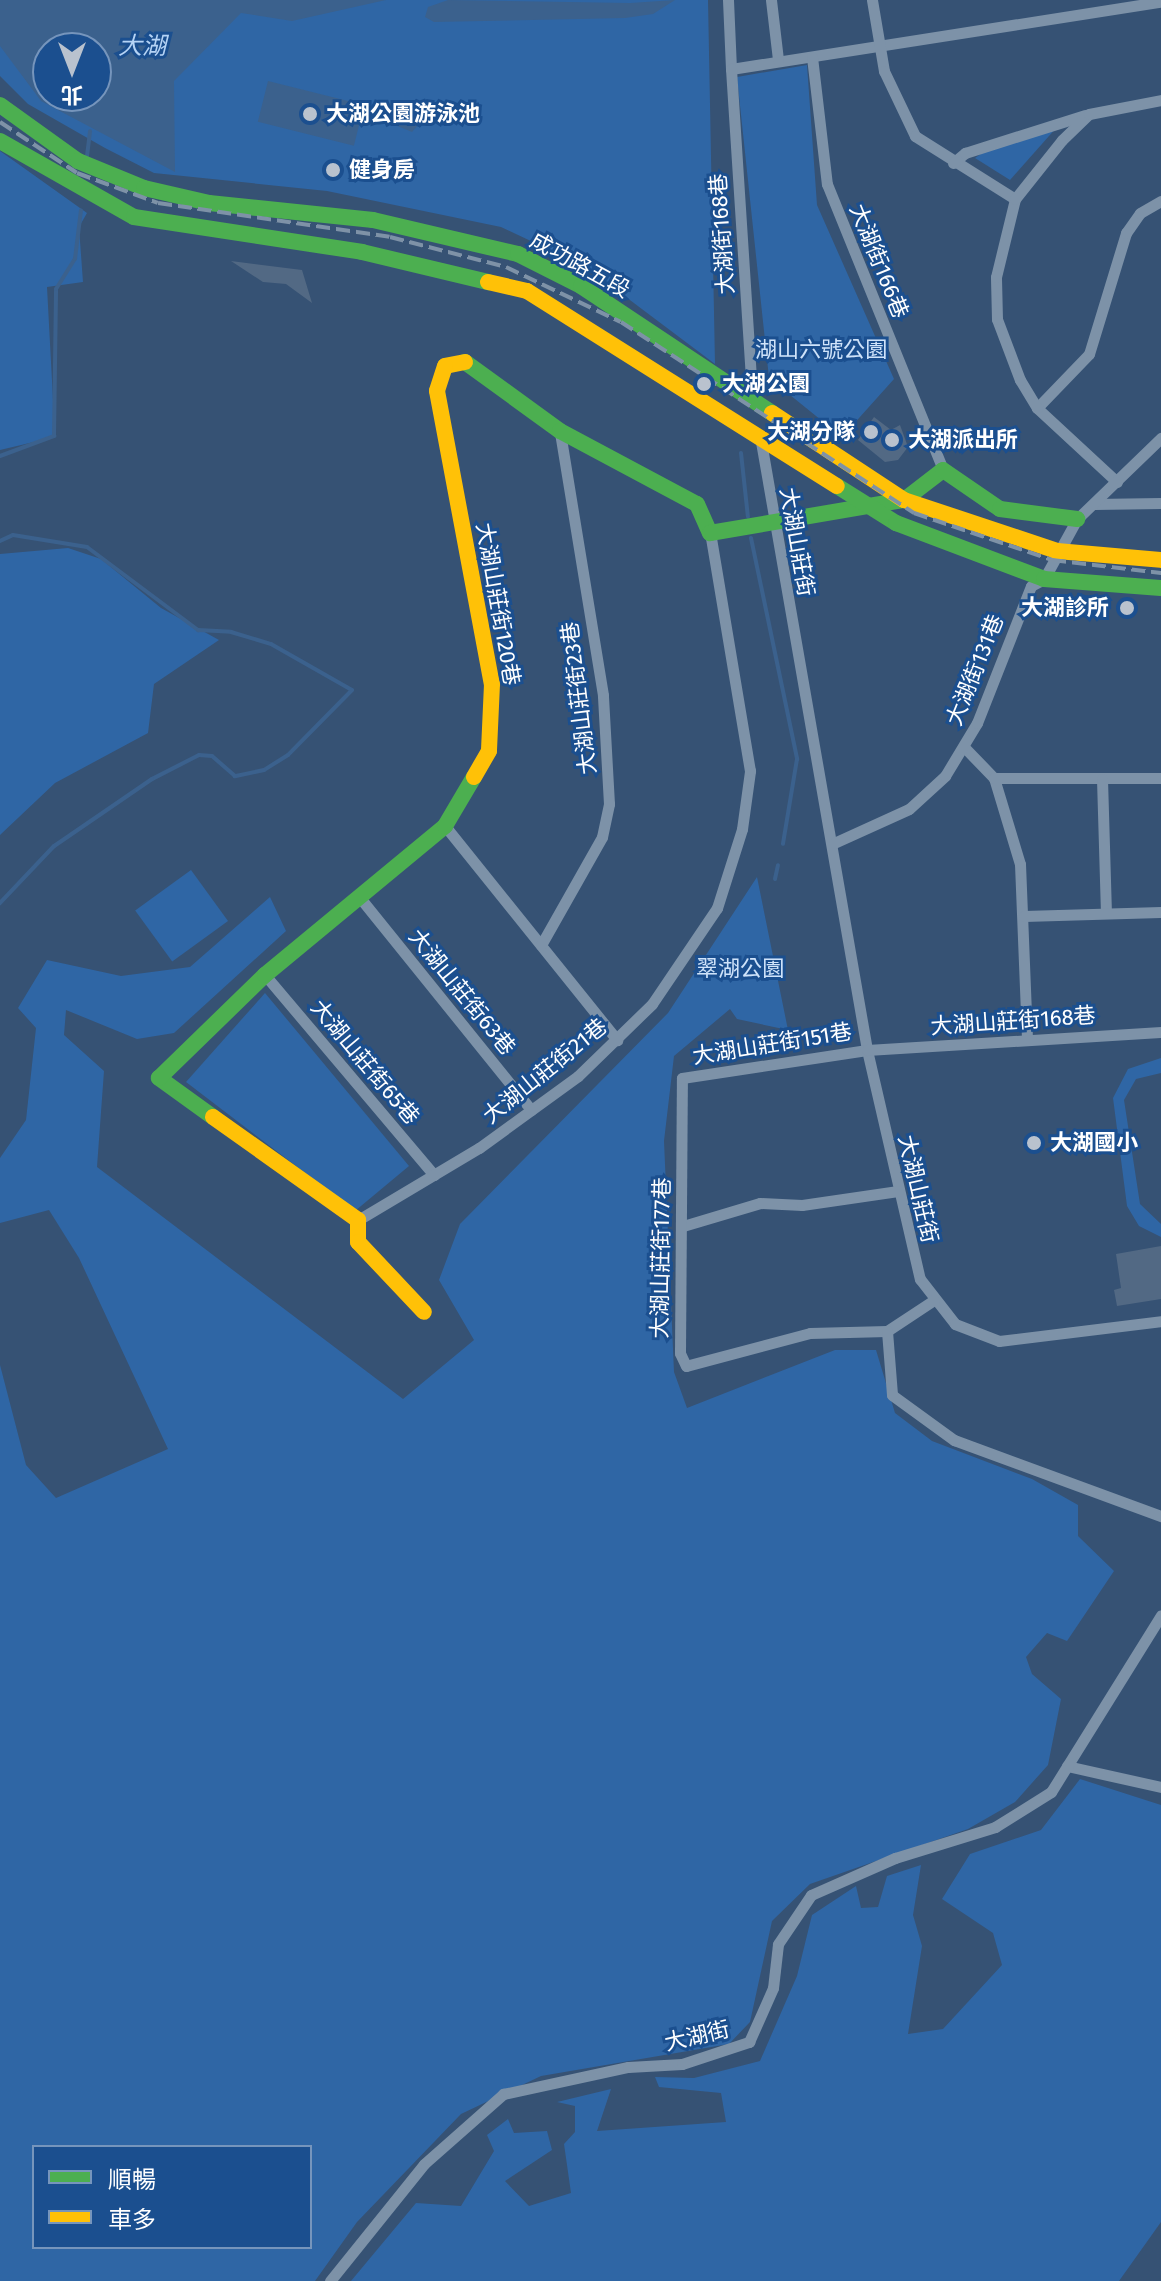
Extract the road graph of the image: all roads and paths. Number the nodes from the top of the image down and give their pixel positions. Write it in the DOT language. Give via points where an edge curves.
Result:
graph roads {
  1 [pos="728,0"];
  2 [pos="771,0"];
  3 [pos="872,0"];
  4 [pos="1161,2"];
  5 [pos="879,47"];
  6 [pos="812,57"];
  7 [pos="778,60"];
  8 [pos="731,69"];
  9 [pos="1161,100"];
  10 [pos="0,105"];
  11 [pos="1089,114"];
  12 [pos="0,141"];
  13 [pos="953,163"];
  14 [pos="1015,199"];
  15 [pos="1161,201"];
  16 [pos="752,396"];
  17 [pos="1037,408"];
  18 [pos="560,431"];
  19 [pos="760,436"];
  20 [pos="1161,438"];
  21 [pos="943,470"];
  22 [pos="1117,482"];
  23 [pos="904,500"];
  24 [pos="1161,503"];
  25 [pos="1094,504"];
  26 [pos="871,508"];
  27 [pos="1077,519"];
  28 [pos="772,524"];
  29 [pos="710,533"];
  30 [pos="1057,551"];
  31 [pos="1161,560"];
  32 [pos="1044,579"];
  33 [pos="1161,588"];
  34 [pos="965,748"];
  35 [pos="994,778"];
  36 [pos="1161,778"];
  37 [pos="1102,779"];
  38 [pos="445,826"];
  39 [pos="834,843"];
  40 [pos="361,899"];
  41 [pos="1161,912"];
  42 [pos="1106,913"];
  43 [pos="1024,916"];
  44 [pos="541,945"];
  45 [pos="265,975"];
  46 [pos="1161,1032"];
  47 [pos="1027,1039"];
  48 [pos="617,1040"];
  49 [pos="867,1050"];
  50 [pos="682,1078"];
  51 [pos="531,1110"];
  52 [pos="434,1175"];
  53 [pos="898,1191"];
  54 [pos="358,1220"];
  55 [pos="683,1226"];
  56 [pos="934,1300"];
  57 [pos="424,1312"];
  58 [pos="1161,1321"];
  59 [pos="887,1331"];
  60 [pos="1161,1516"];
  61 [pos="1161,1615"];
  62 [pos="1067,1766"];
  63 [pos="1161,1787"];
  64 [pos="330,2281"];
  1 -- 8 [label="street, 大湖街168巷"];
  2 -- 7 [label="street"];
  3 -- 5 [label="street"];
  4 -- 5 [label="street"];
  5 -- 6 [label="street"];
  5 -- 13 [label="street" via="896,106 915,136"];
  6 -- 7 [label="street"];
  6 -- 21 [label="street, 大湖街166巷" via="827,184"];
  7 -- 8 [label="street"];
  8 -- 16 [label="street, 大湖街168巷"];
  9 -- 11 [label="street"];
  10 -- 16 [label="main road, 成功路五段" via="78,161 144,188 209,203 373,220 518,254 581,286"];
  11 -- 13 [label="street" via="965,153"];
  11 -- 14 [label="street"];
  12 -- 19 [label="main road" via="134,217 362,252 527,291"];
  13 -- 14 [label="street"];
  14 -- 17 [label="street" via="996,277 997,319 1005,351"];
  15 -- 17 [label="street" via="1140,213 1126,233 1089,354"];
  16 -- 23 [label="main road, 成功路五段"];
  17 -- 22 [label="street"];
  18 -- 29 [label="main road, 大湖山莊街120巷" via="697,504"];
  18 -- 38 [label="main road, 大湖山莊街120巷" via="468,361 445,366 437,391 492,684 489,751"];
  18 -- 44 [label="street, 大湖山莊街23巷" via="603,695 609,804 602,837"];
  19 -- 26 [label="main road"];
  19 -- 28 [label="street, 大湖山莊街"];
  20 -- 22 [label="street, 大湖街131巷"];
  21 -- 23 [label="main road"];
  21 -- 27 [label="main road" via="1000,509"];
  22 -- 25 [label="street, 大湖街131巷"];
  23 -- 26 [label="main road"];
  23 -- 30 [label="main road, 成功路五段"];
  24 -- 25 [label="street"];
  25 -- 27 [label="street, 大湖街131巷"];
  26 -- 28 [label="main road"];
  26 -- 32 [label="main road" via="957,550"];
  27 -- 30 [label="street, 大湖街131巷"];
  28 -- 29 [label="main road"];
  28 -- 39 [label="street, 大湖山莊街"];
  29 -- 48 [label="street, 大湖山莊街21巷" via="750,771 742,829 731,873 699,943"];
  30 -- 31 [label="main road, 成功路五段"];
  30 -- 32 [label="street, 大湖街131巷"];
  32 -- 33 [label="main road"];
  32 -- 34 [label="street, 大湖街131巷" via="1031,586"];
  34 -- 35 [label="street, 大湖街131巷"];
  34 -- 39 [label="street" via="909,809"];
  35 -- 37 [label="street"];
  35 -- 43 [label="street, 大湖街131巷" via="1020,864"];
  36 -- 37 [label="street"];
  37 -- 42 [label="street"];
  38 -- 40 [label="main road, 大湖山莊街120巷"];
  38 -- 44 [label="street"];
  39 -- 49 [label="street, 大湖山莊街"];
  40 -- 45 [label="main road, 大湖山莊街120巷"];
  40 -- 51 [label="street, 大湖山莊街63巷"];
  41 -- 42 [label="street"];
  42 -- 43 [label="street"];
  43 -- 47 [label="street, 大湖街131巷"];
  44 -- 48 [label="street"];
  45 -- 52 [label="street, 大湖山莊街65巷"];
  45 -- 54 [label="main road, 大湖山莊街120巷" via="159,1078"];
  46 -- 47 [label="street, 大湖山莊街168巷"];
  47 -- 49 [label="street, 大湖山莊街168巷"];
  48 -- 51 [label="street, 大湖山莊街21巷"];
  49 -- 50 [label="street, 大湖山莊街151巷"];
  49 -- 53 [label="street, 大湖山莊街"];
  50 -- 55 [label="street, 大湖山莊街177巷"];
  51 -- 52 [label="street, 大湖山莊街21巷"];
  52 -- 54 [label="street, 大湖山莊街21巷"];
  53 -- 55 [label="street" via="802,1205 760,1203"];
  53 -- 56 [label="street, 大湖山莊街" via="912,1255"];
  54 -- 57 [label="main road" via="358,1242"];
  55 -- 59 [label="street, 大湖山莊街177巷" via="680,1353 686,1366 810,1333"];
  56 -- 58 [label="street, 大湖山莊街" via="955,1324 999,1341"];
  56 -- 59 [label="street"];
  59 -- 60 [label="street" via="892,1395 954,1440"];
  61 -- 62 [label="street, 大湖街"];
  62 -- 63 [label="street"];
  62 -- 64 [label="street, 大湖街" via="1051,1792 1021,1815 811,1895 778,1944 761,2023 738,2049 520,2089 488,2103 424,2164"];
}
